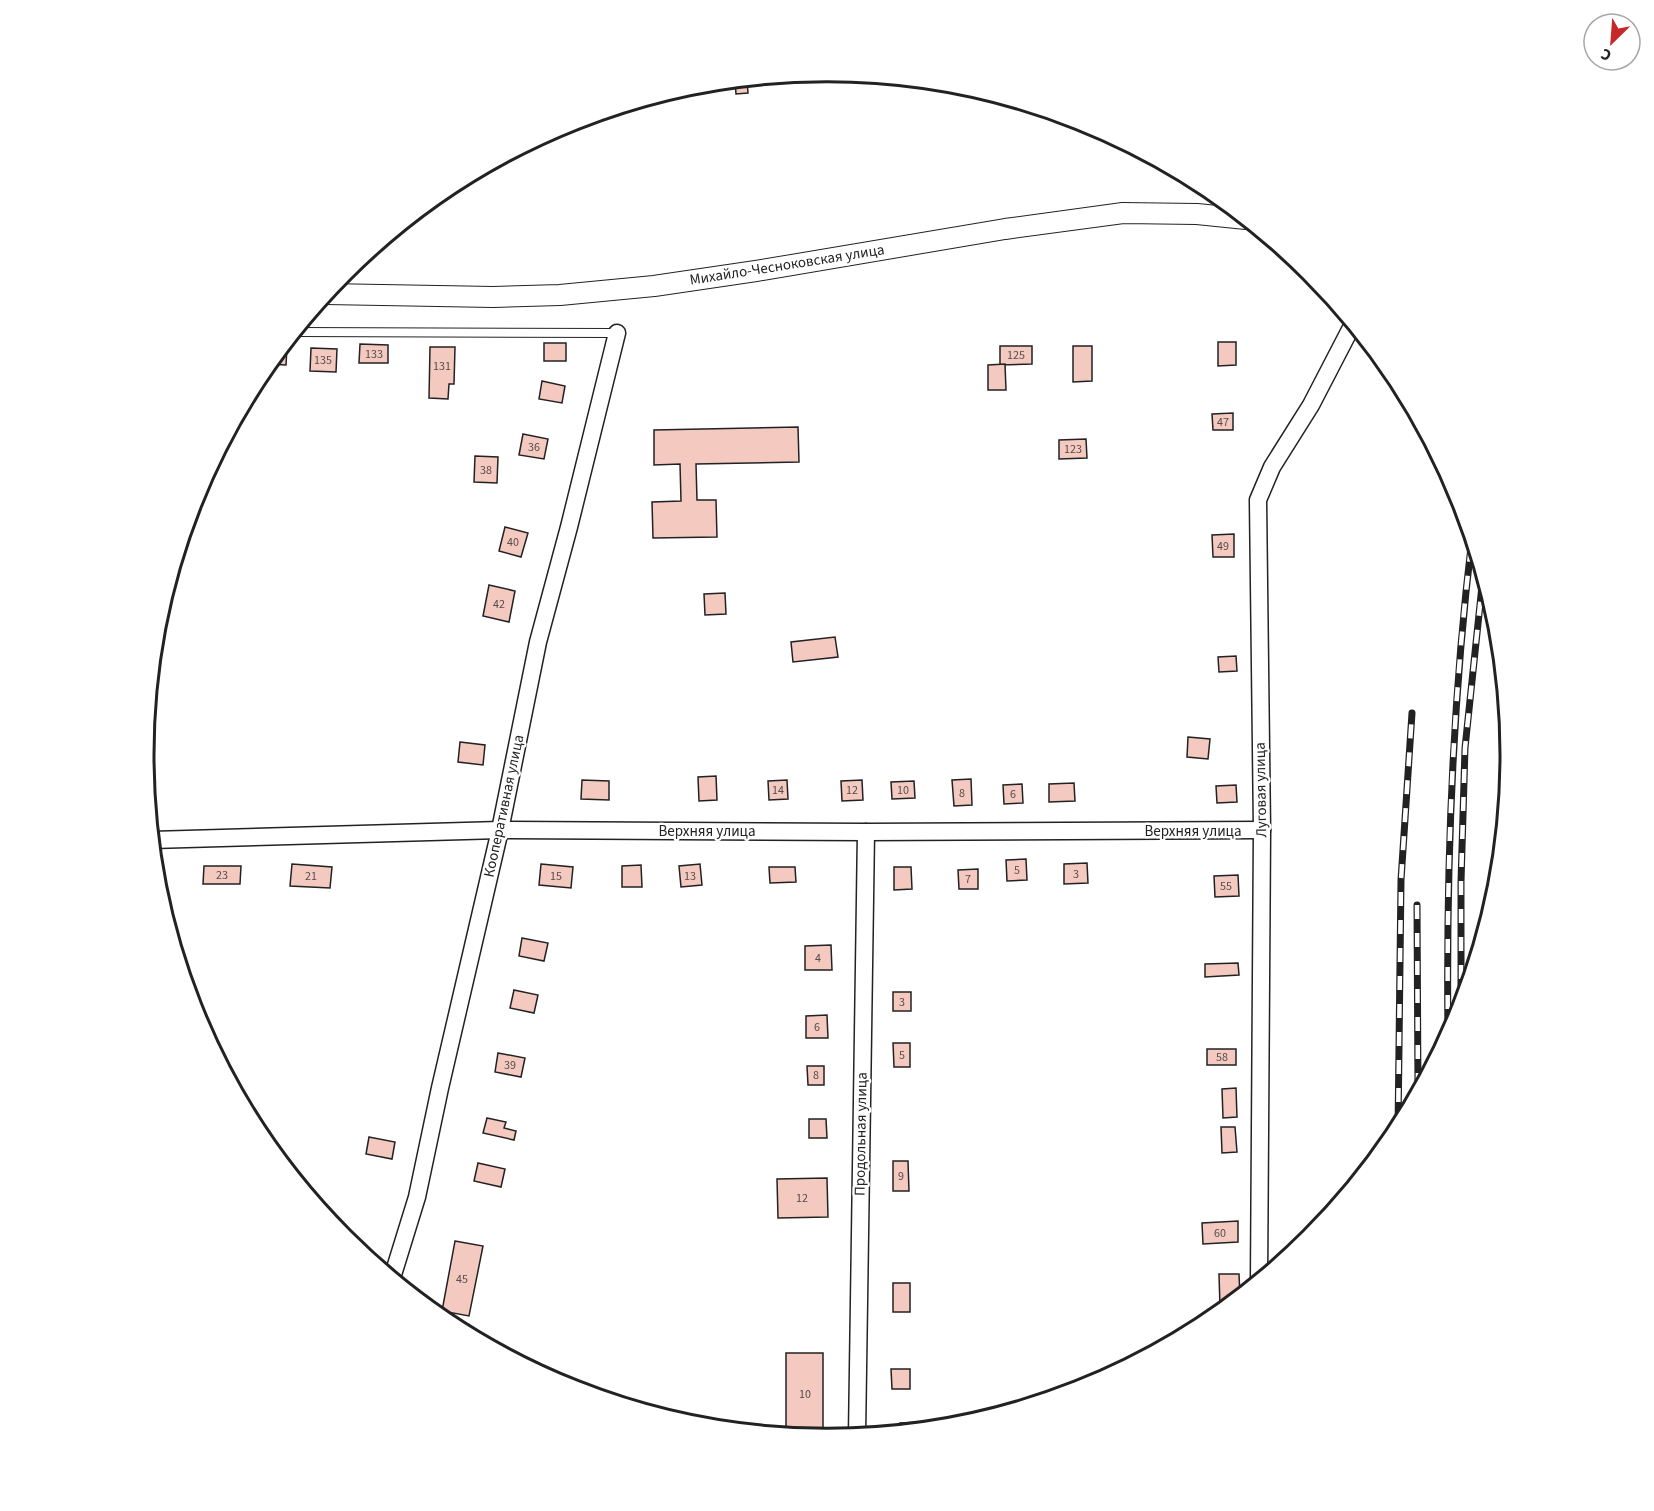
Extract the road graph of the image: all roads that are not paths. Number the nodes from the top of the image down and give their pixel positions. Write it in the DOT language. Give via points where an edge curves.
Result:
graph roads {
  1 [pos="1231,217"];
  2 [pos="338,294"];
  3 [pos="305,332"];
  4 [pos="1349,332"];
  5 [pos="617,333"];
  6 [pos="500,830"];
  7 [pos="1262,830"];
  8 [pos="866,832"];
  9 [pos="160,840"];
  10 [pos="394,1270"];
  11 [pos="1259,1271"];
  12 [pos="857,1427"];
  1 -- 2 [label="street, Михайло-Чесноковская улица" via="1123,213 654,286 560,295"];
  3 -- 5 [label="lane"];
  4 -- 7 [label="street, Луговая улица" via="1257,500"];
  5 -- 6 [label="street, Кооперативная улица" via="538,642"];
  6 -- 8 [label="street, Верхняя улица"];
  6 -- 9 [label="street, Верхняя улица"];
  6 -- 10 [label="street, Кооперативная улица" via="417,1197"];
  7 -- 8 [label="street, Верхняя улица"];
  7 -- 11 [label="street, Луговая улица"];
  8 -- 12 [label="street, Продольная улица"];
}
